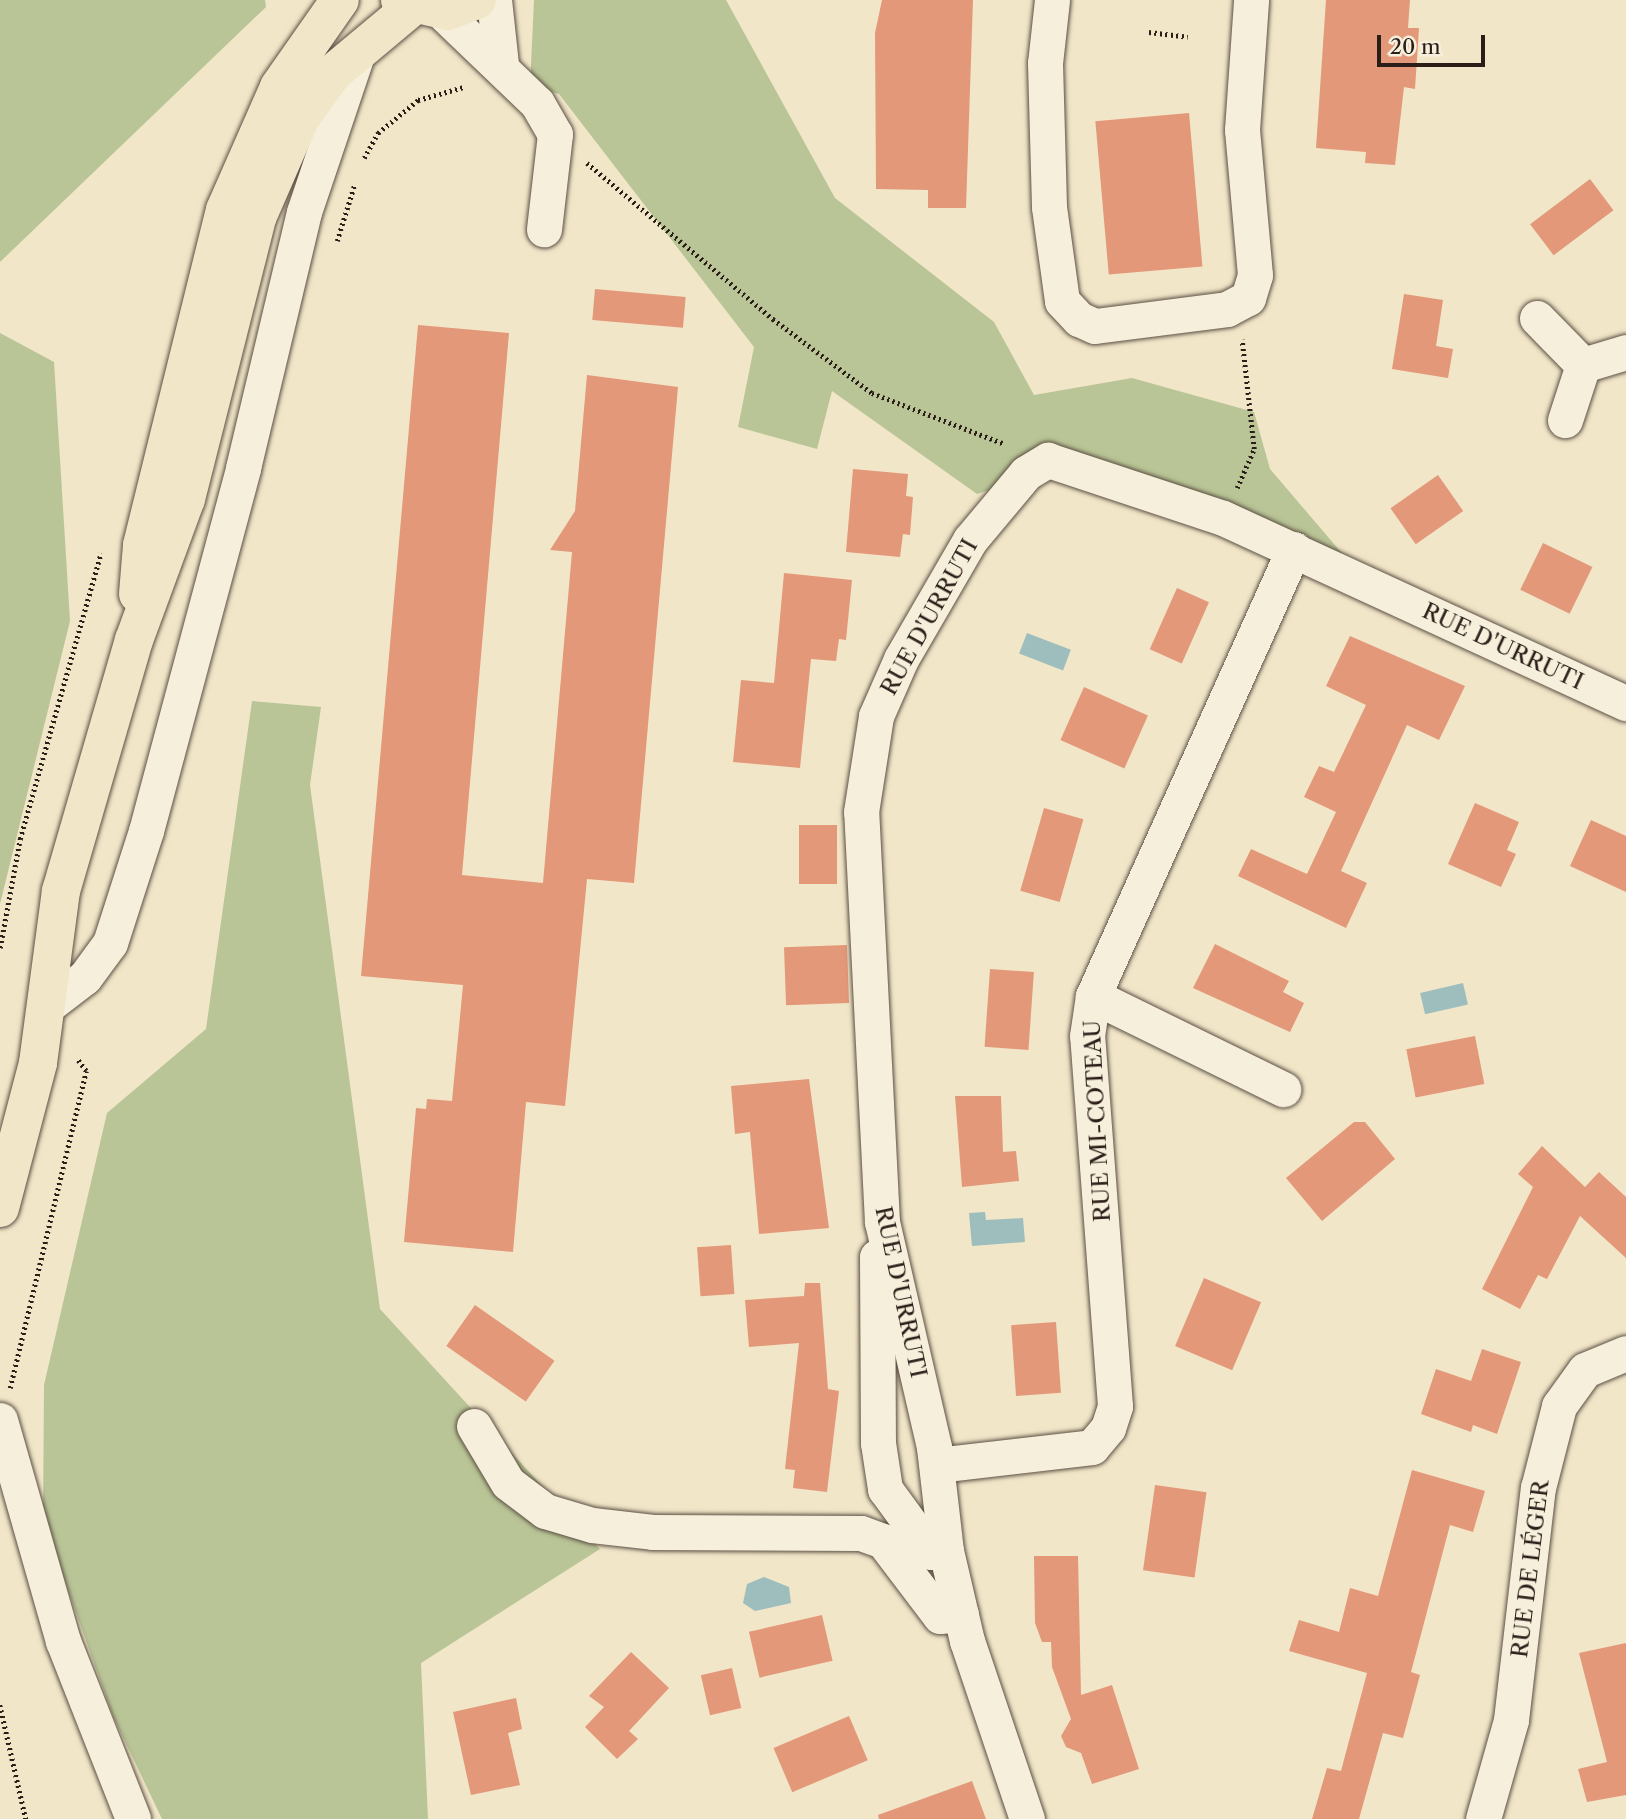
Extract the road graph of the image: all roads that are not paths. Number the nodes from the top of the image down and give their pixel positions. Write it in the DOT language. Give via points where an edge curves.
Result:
graph roads {
  1 [pos="340,0"];
  2 [pos="494,0"];
  3 [pos="1052,0"];
  4 [pos="1251,0"];
  5 [pos="432,4"];
  6 [pos="358,52"];
  7 [pos="501,64"];
  8 [pos="544,229"];
  9 [pos="1537,318"];
  10 [pos="1626,352"];
  11 [pos="1583,365"];
  12 [pos="1573,410"];
  13 [pos="1294,549"];
  14 [pos="134,640"];
  15 [pos="1626,704"];
  16 [pos="1093,996"];
  17 [pos="46,1007"];
  18 [pos="1283,1089"];
  19 [pos="0,1208"];
  20 [pos="891,1255"];
  21 [pos="1626,1353"];
  22 [pos="0,1420"];
  23 [pos="474,1426"];
  24 [pos="937,1465"];
  25 [pos="885,1489"];
  26 [pos="860,1532"];
  27 [pos="946,1551"];
  28 [pos="961,1615"];
  29 [pos="132,1819"];
  30 [pos="1027,1819"];
  31 [pos="1483,1819"];
  1 -- 14 [label="main road" via="279,88 225,210 142,545"];
  2 -- 7 [label="street"];
  3 -- 4 [label="street" via="1045,63 1049,207 1062,301 1079,319 1095,326 1227,310 1248,298 1255,275 1242,130"];
  5 -- 6 [label="main road"];
  5 -- 7 [label="street"];
  6 -- 14 [label="main road" via="333,73 300,118 275,166 241,269 186,499"];
  6 -- 17 [label="street" via="304,212 243,468 146,831 110,943 85,977"];
  7 -- 8 [label="street" via="537,103 555,134"];
  9 -- 11 [label="street"];
  10 -- 11 [label="street"];
  11 -- 12 [label="street"];
  13 -- 15 [label="street, RUE D'URRUTI"];
  13 -- 16 [label="street, RUE MI-COTEAU"];
  13 -- 20 [label="street, RUE D'URRUTI" via="1223,518 1048,460 1026,472 970,540 901,659 876,716 866,763 863,883 882,1222"];
  14 -- 17 [label="main road" via="61,891"];
  16 -- 18 [label="street"];
  16 -- 24 [label="street, RUE MI-COTEAU" via="1087,1036 1115,1405 1108,1427 1092,1447"];
  17 -- 19 [label="main road" via="38,1063"];
  20 -- 24 [label="street, RUE D'URRUTI"];
  20 -- 25 [label="street" via="877,1257 878,1443"];
  21 -- 31 [label="street, RUE DE LÉGER" via="1585,1370 1568,1389 1555,1419 1538,1488 1511,1720"];
  22 -- 29 [label="street" via="63,1641"];
  23 -- 26 [label="street" via="508,1483 545,1511 592,1525 780,1536"];
  24 -- 27 [label="street, RUE D'URRUTI"];
  25 -- 26 [label="street" via="866,1511"];
  25 -- 27 [label="street" via="931,1552"];
  26 -- 28 [label="street" via="883,1541 940,1616"];
  27 -- 28 [label="street, RUE D'URRUTI"];
  28 -- 30 [label="street, RUE D'URRUTI"];
}
